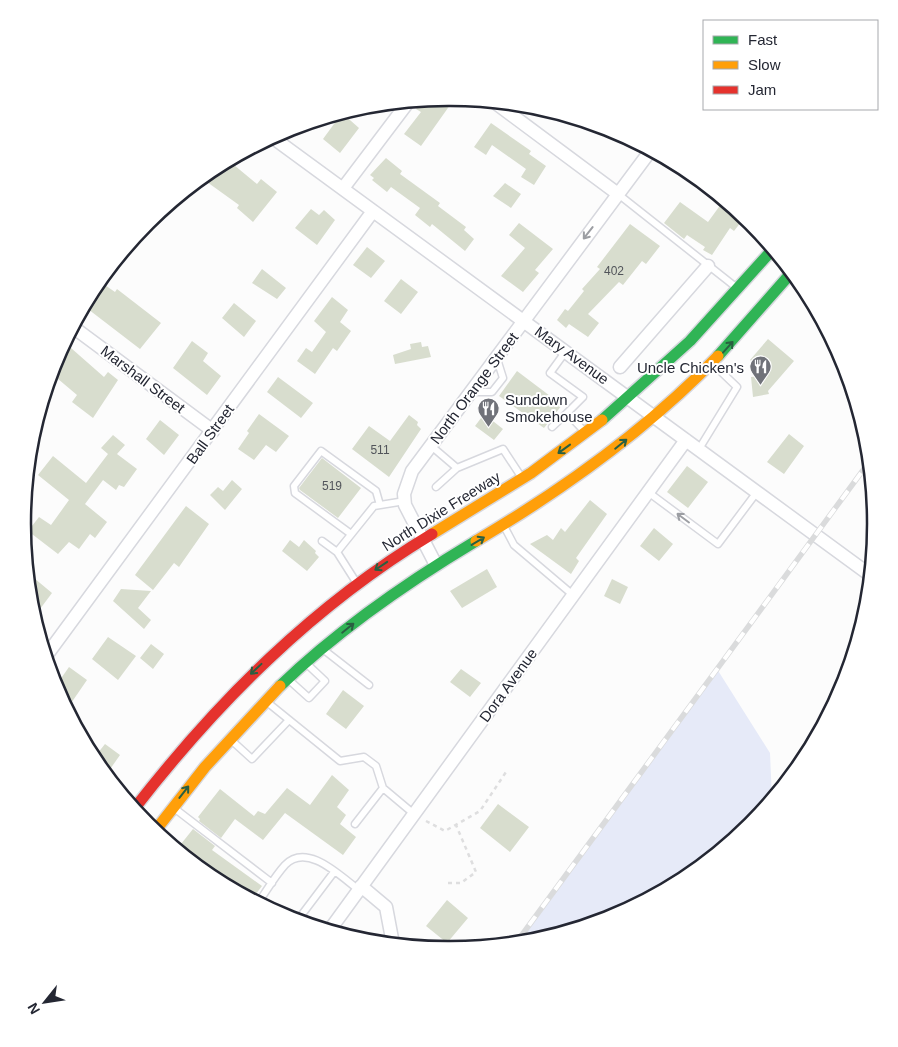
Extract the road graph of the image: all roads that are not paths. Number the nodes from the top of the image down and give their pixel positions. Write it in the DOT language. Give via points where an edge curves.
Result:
graph roads {
  1 [pos="404,108"];
  2 [pos="504,109"];
  3 [pos="279,142"];
  4 [pos="647,156"];
  5 [pos="344,188"];
  6 [pos="618,194"];
  7 [pos="373,211"];
  8 [pos="768,255"];
  9 [pos="708,266"];
  10 [pos="787,278"];
  11 [pos="740,290"];
  12 [pos="525,321"];
  13 [pos="78,331"];
  14 [pos="566,351"];
  15 [pos="712,363"];
  16 [pos="620,367"];
  17 [pos="630,398"];
  18 [pos="567,413"];
  19 [pos="656,417"];
  20 [pos="552,427"];
  21 [pos="213,431"];
  22 [pos="587,433"];
  23 [pos="686,440"];
  24 [pos="430,445"];
  25 [pos="699,449"];
  26 [pos="457,468"];
  27 [pos="522,479"];
  28 [pos="436,488"];
  29 [pos="648,492"];
  30 [pos="757,492"];
  31 [pos="405,501"];
  32 [pos="380,505"];
  33 [pos="503,525"];
  34 [pos="351,534"];
  35 [pos="422,539"];
  36 [pos="322,541"];
  37 [pos="336,552"];
  38 [pos="436,565"];
  39 [pos="864,570"];
  40 [pos="357,583"];
  41 [pos="573,595"];
  42 [pos="322,648"];
  43 [pos="51,650"];
  44 [pos="306,663"];
  45 [pos="288,679"];
  46 [pos="368,685"];
  47 [pos="265,701"];
  48 [pos="289,720"];
  49 [pos="229,738"];
  50 [pos="383,788"];
  51 [pos="139,803"];
  52 [pos="172,806"];
  53 [pos="414,814"];
  54 [pos="160,824"];
  55 [pos="355,824"];
  56 [pos="334,872"];
  57 [pos="272,883"];
  58 [pos="360,888"];
  59 [pos="262,897"];
  60 [pos="302,914"];
  61 [pos="334,925"];
  62 [pos="392,938"];
  1 -- 5 [label="street"];
  2 -- 6 [label="street"];
  3 -- 5 [label="street, Mary Avenue"];
  4 -- 6 [label="street, North Orange Street"];
  5 -- 7 [label="street, Mary Avenue"];
  6 -- 9 [label="lane"];
  6 -- 12 [label="street, North Orange Street, one-way"];
  7 -- 12 [label="street, Mary Avenue"];
  7 -- 21 [label="street, Ball Street"];
  8 -- 11 [label="main road, North Dixie Freeway"];
  9 -- 11 [label="lane"];
  9 -- 16 [label="street"];
  15 -- 10 [label="main road, one-way"];
  11 -- 17 [label="main road, North Dixie Freeway" via="687,346"];
  12 -- 14 [label="street, Mary Avenue"];
  12 -- 24 [label="street, North Orange Street"];
  13 -- 21 [label="street, Marshall Street"];
  14 -- 17 [label="street, Mary Avenue"];
  14 -- 18 [label="lane" via="550,373 583,397"];
  15 -- 19 [label="main road"];
  15 -- 25 [label="lane" via="737,387"];
  17 -- 19 [label="street, Mary Avenue"];
  17 -- 22 [label="main road, North Dixie Freeway"];
  18 -- 20 [label="lane"];
  18 -- 22 [label="lane"];
  19 -- 23 [label="street, Mary Avenue"];
  33 -- 19 [label="main road, one-way" via="574,479"];
  21 -- 43 [label="street, Ball Street"];
  22 -- 27 [label="main road, North Dixie Freeway, one-way"];
  23 -- 25 [label="street, Mary Avenue"];
  23 -- 29 [label="street, Dora Avenue"];
  24 -- 26 [label="lane"];
  24 -- 31 [label="street, North Orange Street" via="406,484"];
  25 -- 30 [label="street, Mary Avenue"];
  26 -- 27 [label="lane" via="503,449"];
  26 -- 28 [label="lane"];
  27 -- 35 [label="main road, North Dixie Freeway"];
  30 -- 29 [label="lane, one-way" via="718,544"];
  29 -- 41 [label="street, Dora Avenue"];
  30 -- 39 [label="street, Mary Avenue"];
  31 -- 32 [label="lane"];
  31 -- 35 [label="street"];
  32 -- 34 [label="lane" via="374,506"];
  32 -- 34 [label="lane" via="376,491 321,451 294,486 296,494"];
  38 -- 33 [label="main road, one-way"];
  33 -- 41 [label="lane" via="514,545"];
  34 -- 37 [label="lane"];
  35 -- 38 [label="street"];
  35 -- 40 [label="main road, North Dixie Freeway, one-way"];
  36 -- 37 [label="lane"];
  37 -- 40 [label="lane"];
  42 -- 38 [label="main road, one-way" via="377,604"];
  40 -- 51 [label="main road, North Dixie Freeway, one-way" via="300,628 245,679 198,728"];
  41 -- 53 [label="street, Dora Avenue"];
  42 -- 44 [label="main road"];
  42 -- 46 [label="lane"];
  44 -- 45 [label="main road"];
  44 -- 45 [label="lane" via="325,681 309,698"];
  45 -- 47 [label="main road"];
  47 -- 48 [label="lane"];
  47 -- 49 [label="main road"];
  48 -- 49 [label="lane" via="252,759"];
  48 -- 50 [label="lane" via="340,761 364,757 376,766"];
  52 -- 49 [label="main road, one-way"];
  50 -- 53 [label="lane"];
  50 -- 55 [label="lane"];
  52 -- 54 [label="main road"];
  52 -- 57 [label="lane"];
  53 -- 58 [label="street, Dora Avenue"];
  56 -- 57 [label="lane" via="312,858 297,857 285,865"];
  56 -- 58 [label="lane"];
  56 -- 60 [label="lane"];
  57 -- 59 [label="lane"];
  58 -- 61 [label="street, Dora Avenue"];
  58 -- 62 [label="street" via="386,907"];
}
